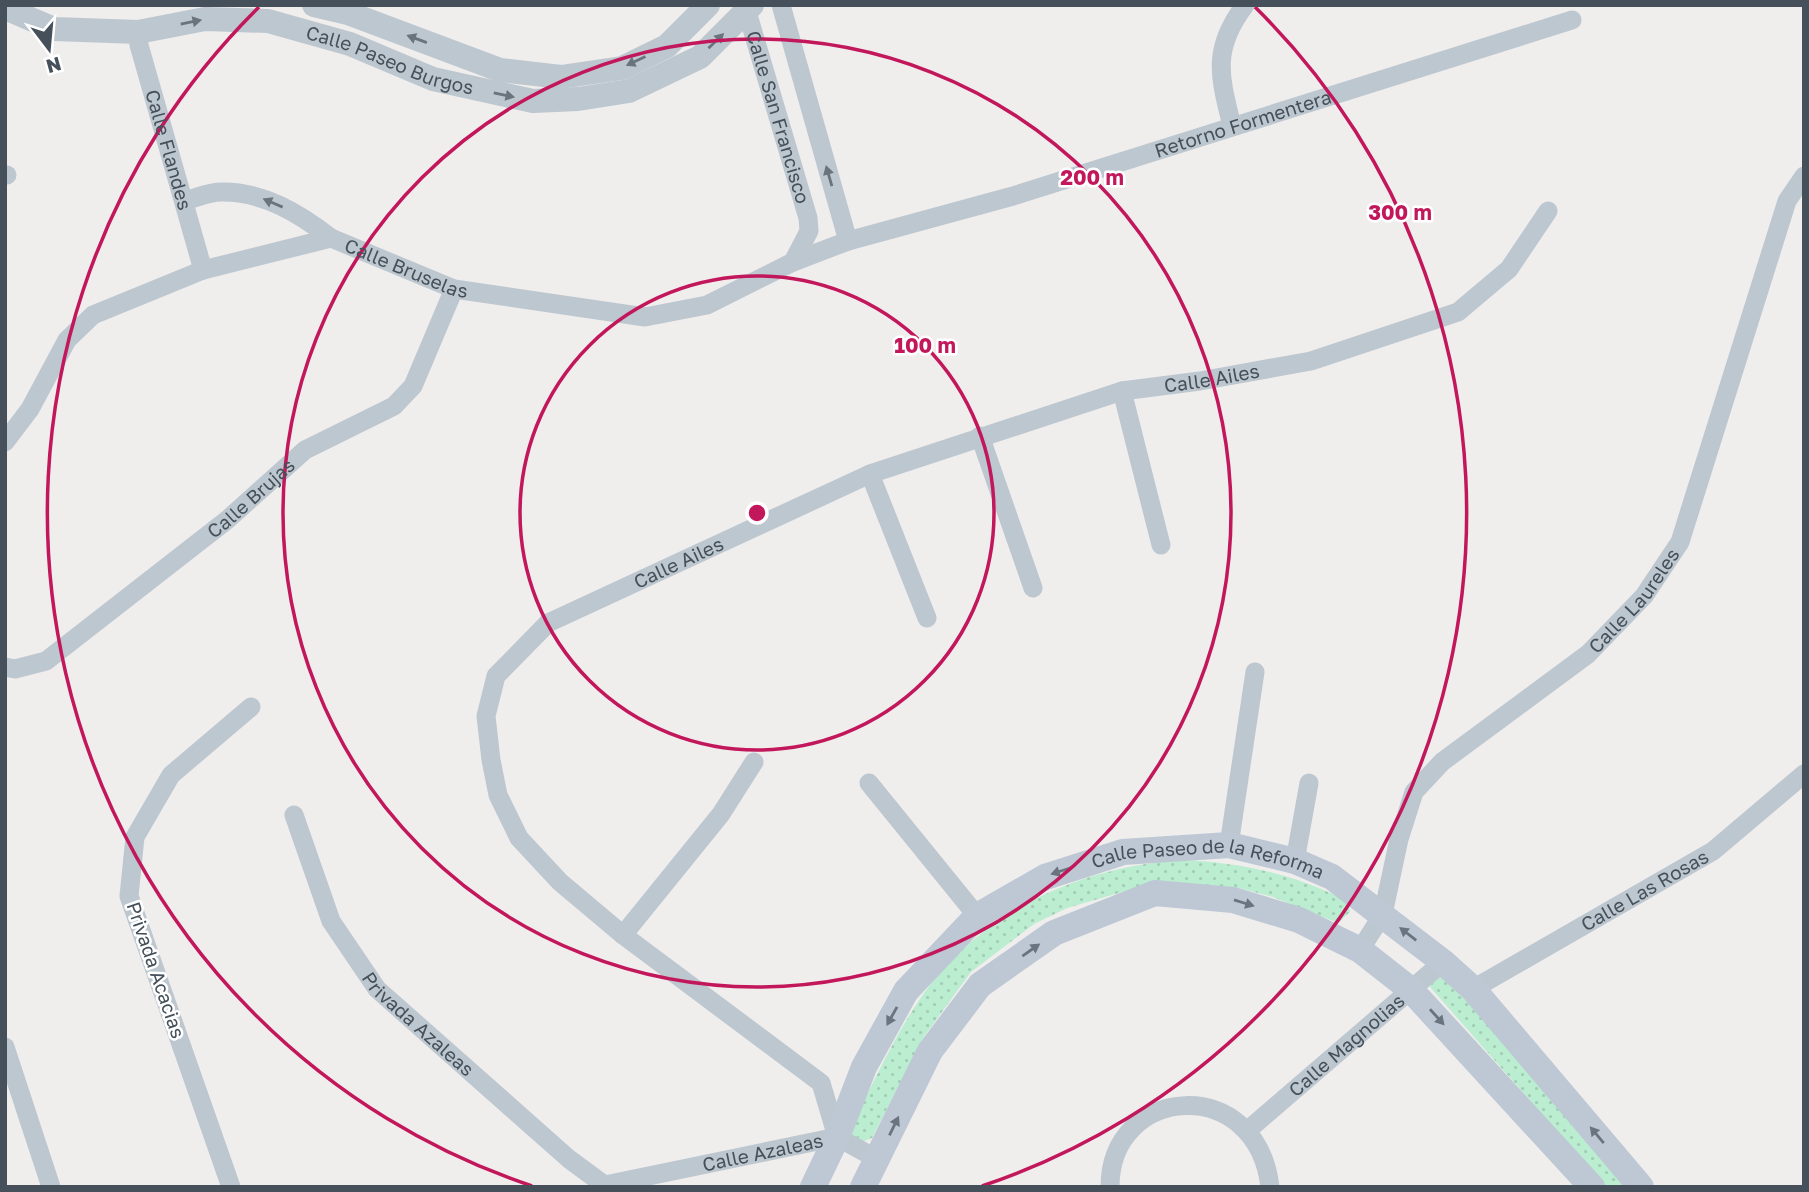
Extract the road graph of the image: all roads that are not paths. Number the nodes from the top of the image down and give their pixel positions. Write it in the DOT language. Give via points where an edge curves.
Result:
graph roads {
  1 [pos="314,5"];
  2 [pos="708,5"];
  3 [pos="781,5"];
  4 [pos="1245,5"];
  5 [pos="748,7"];
  6 [pos="5,8"];
  7 [pos="1572,20"];
  8 [pos="138,32"];
  9 [pos="1233,126"];
  10 [pos="1804,176"];
  11 [pos="184,201"];
  12 [pos="1548,211"];
  13 [pos="842,220"];
  14 [pos="809,231"];
  15 [pos="331,238"];
  16 [pos="848,241"];
  17 [pos="793,262"];
  18 [pos="203,270"];
  19 [pos="454,289"];
  20 [pos="1122,391"];
  21 [pos="980,436"];
  22 [pos="5,442"];
  23 [pos="870,474"];
  24 [pos="1161,545"];
  25 [pos="1033,588"];
  26 [pos="927,618"];
  27 [pos="5,667"];
  28 [pos="1255,672"];
  29 [pos="251,707"];
  30 [pos="754,762"];
  31 [pos="1804,774"];
  32 [pos="869,783"];
  33 [pos="1308,783"];
  34 [pos="294,815"];
  35 [pos="1230,845"];
  36 [pos="1295,861"];
  37 [pos="1383,914"];
  38 [pos="977,916"];
  39 [pos="623,935"];
  40 [pos="1360,950"];
  41 [pos="1443,962"];
  42 [pos="1473,989"];
  43 [pos="1412,990"];
  44 [pos="5,1046"];
  45 [pos="1248,1130"];
  46 [pos="837,1137"];
  47 [pos="877,1159"];
  48 [pos="605,1186"];
  49 [pos="51,1187"];
  50 [pos="231,1187"];
  51 [pos="813,1187"];
  52 [pos="863,1187"];
  53 [pos="1110,1187"];
  54 [pos="1270,1187"];
  55 [pos="1592,1187"];
  56 [pos="1641,1187"];
  2 -- 1 [label="street, Calle Paseo Burgos, one-way" via="667,46 622,68 561,77 500,70 348,13"];
  13 -- 3 [label="street, Calle San Francisco, one-way"];
  4 -- 9 [label="street" via="1223,47 1219,73"];
  8 -- 5 [label="street, Calle Paseo Burgos, one-way" via="205,19 268,21 350,44 433,79 533,101 629,91 700,57"];
  5 -- 14 [label="street, Calle San Francisco"];
  6 -- 8 [label="street, Calle Paseo Burgos" via="54,29"];
  7 -- 9 [label="street, Retorno Formentera"];
  8 -- 11 [label="street, Calle Flandes"];
  9 -- 16 [label="street, Retorno Formentera" via="1013,196"];
  10 -- 37 [label="street, Calle Laureles" via="1787,201 1680,542 1644,596 1588,654 1442,762 1414,792"];
  15 -- 11 [label="street, one-way" via="301,215 253,195 220,191"];
  11 -- 18 [label="street, Calle Flandes"];
  12 -- 20 [label="street, Calle Ailes" via="1509,269 1458,312 1311,361"];
  13 -- 14 [label="street, Calle San Francisco"];
  13 -- 16 [label="street, Calle San Francisco"];
  14 -- 17 [label="street, Calle San Francisco"];
  15 -- 18 [label="street, Calle Bruselas"];
  15 -- 19 [label="street, Calle Bruselas"];
  16 -- 17 [label="street, Retorno Formentera"];
  17 -- 19 [label="street, Calle Bruselas" via="707,305 645,317"];
  18 -- 22 [label="street, Calle Bruselas" via="93,315 66,340 30,410"];
  19 -- 27 [label="street, Calle Brujas" via="413,386 394,406 305,450 227,520 47,661"];
  20 -- 21 [label="street, Calle Ailes"];
  20 -- 24 [label="street"];
  21 -- 23 [label="street, Calle Ailes"];
  21 -- 25 [label="street"];
  23 -- 26 [label="street"];
  23 -- 39 [label="street, Calle Ailes" via="548,623 496,676 486,716 498,796 519,838 560,882"];
  28 -- 35 [label="street"];
  29 -- 50 [label="street, Privada Acacias" via="171,775 135,837 129,896"];
  30 -- 39 [label="street" via="721,814"];
  31 -- 42 [label="street, Calle Las Rosas" via="1713,851"];
  32 -- 38 [label="street"];
  33 -- 36 [label="street"];
  34 -- 48 [label="street, Privada Azaleas" via="331,920 377,989"];
  35 -- 36 [label="main road, Calle Paseo de la Reforma"];
  35 -- 38 [label="main road, Calle Paseo de la Reforma, one-way" via="1123,852 1045,877"];
  36 -- 37 [label="main road, Calle Paseo de la Reforma" via="1332,877"];
  37 -- 40 [label="street, Calle Laureles"];
  41 -- 37 [label="main road, Calle Paseo de la Reforma, one-way"];
  38 -- 46 [label="main road, Calle Paseo de la Reforma, one-way" via="906,992 864,1067"];
  39 -- 46 [label="street, Calle Ailes" via="821,1083"];
  40 -- 43 [label="main road, Calle Paseo de la Reforma"];
  47 -- 40 [label="main road, Calle Paseo de la Reforma, one-way" via="930,1051 980,985 1054,933 1155,893 1233,900 1299,920"];
  41 -- 42 [label="main road, Calle Paseo de la Reforma"];
  41 -- 43 [label="street, Calle Magnolias"];
  56 -- 42 [label="main road, Calle Paseo de la Reforma, one-way"];
  43 -- 45 [label="street, Calle Magnolias"];
  43 -- 55 [label="main road, Calle Paseo de la Reforma, one-way"];
  44 -- 49 [label="street"];
  45 -- 53 [label="street" via="1208,1107 1184,1105 1161,1110 1140,1122 1124,1139 1113,1160"];
  45 -- 54 [label="street" via="1262,1150"];
  46 -- 47 [label="street, Calle Azaleas"];
  46 -- 48 [label="street, Calle Azaleas"];
  46 -- 51 [label="main road, Calle Paseo de la Reforma"];
  47 -- 52 [label="main road, Calle Paseo de la Reforma"];
}
